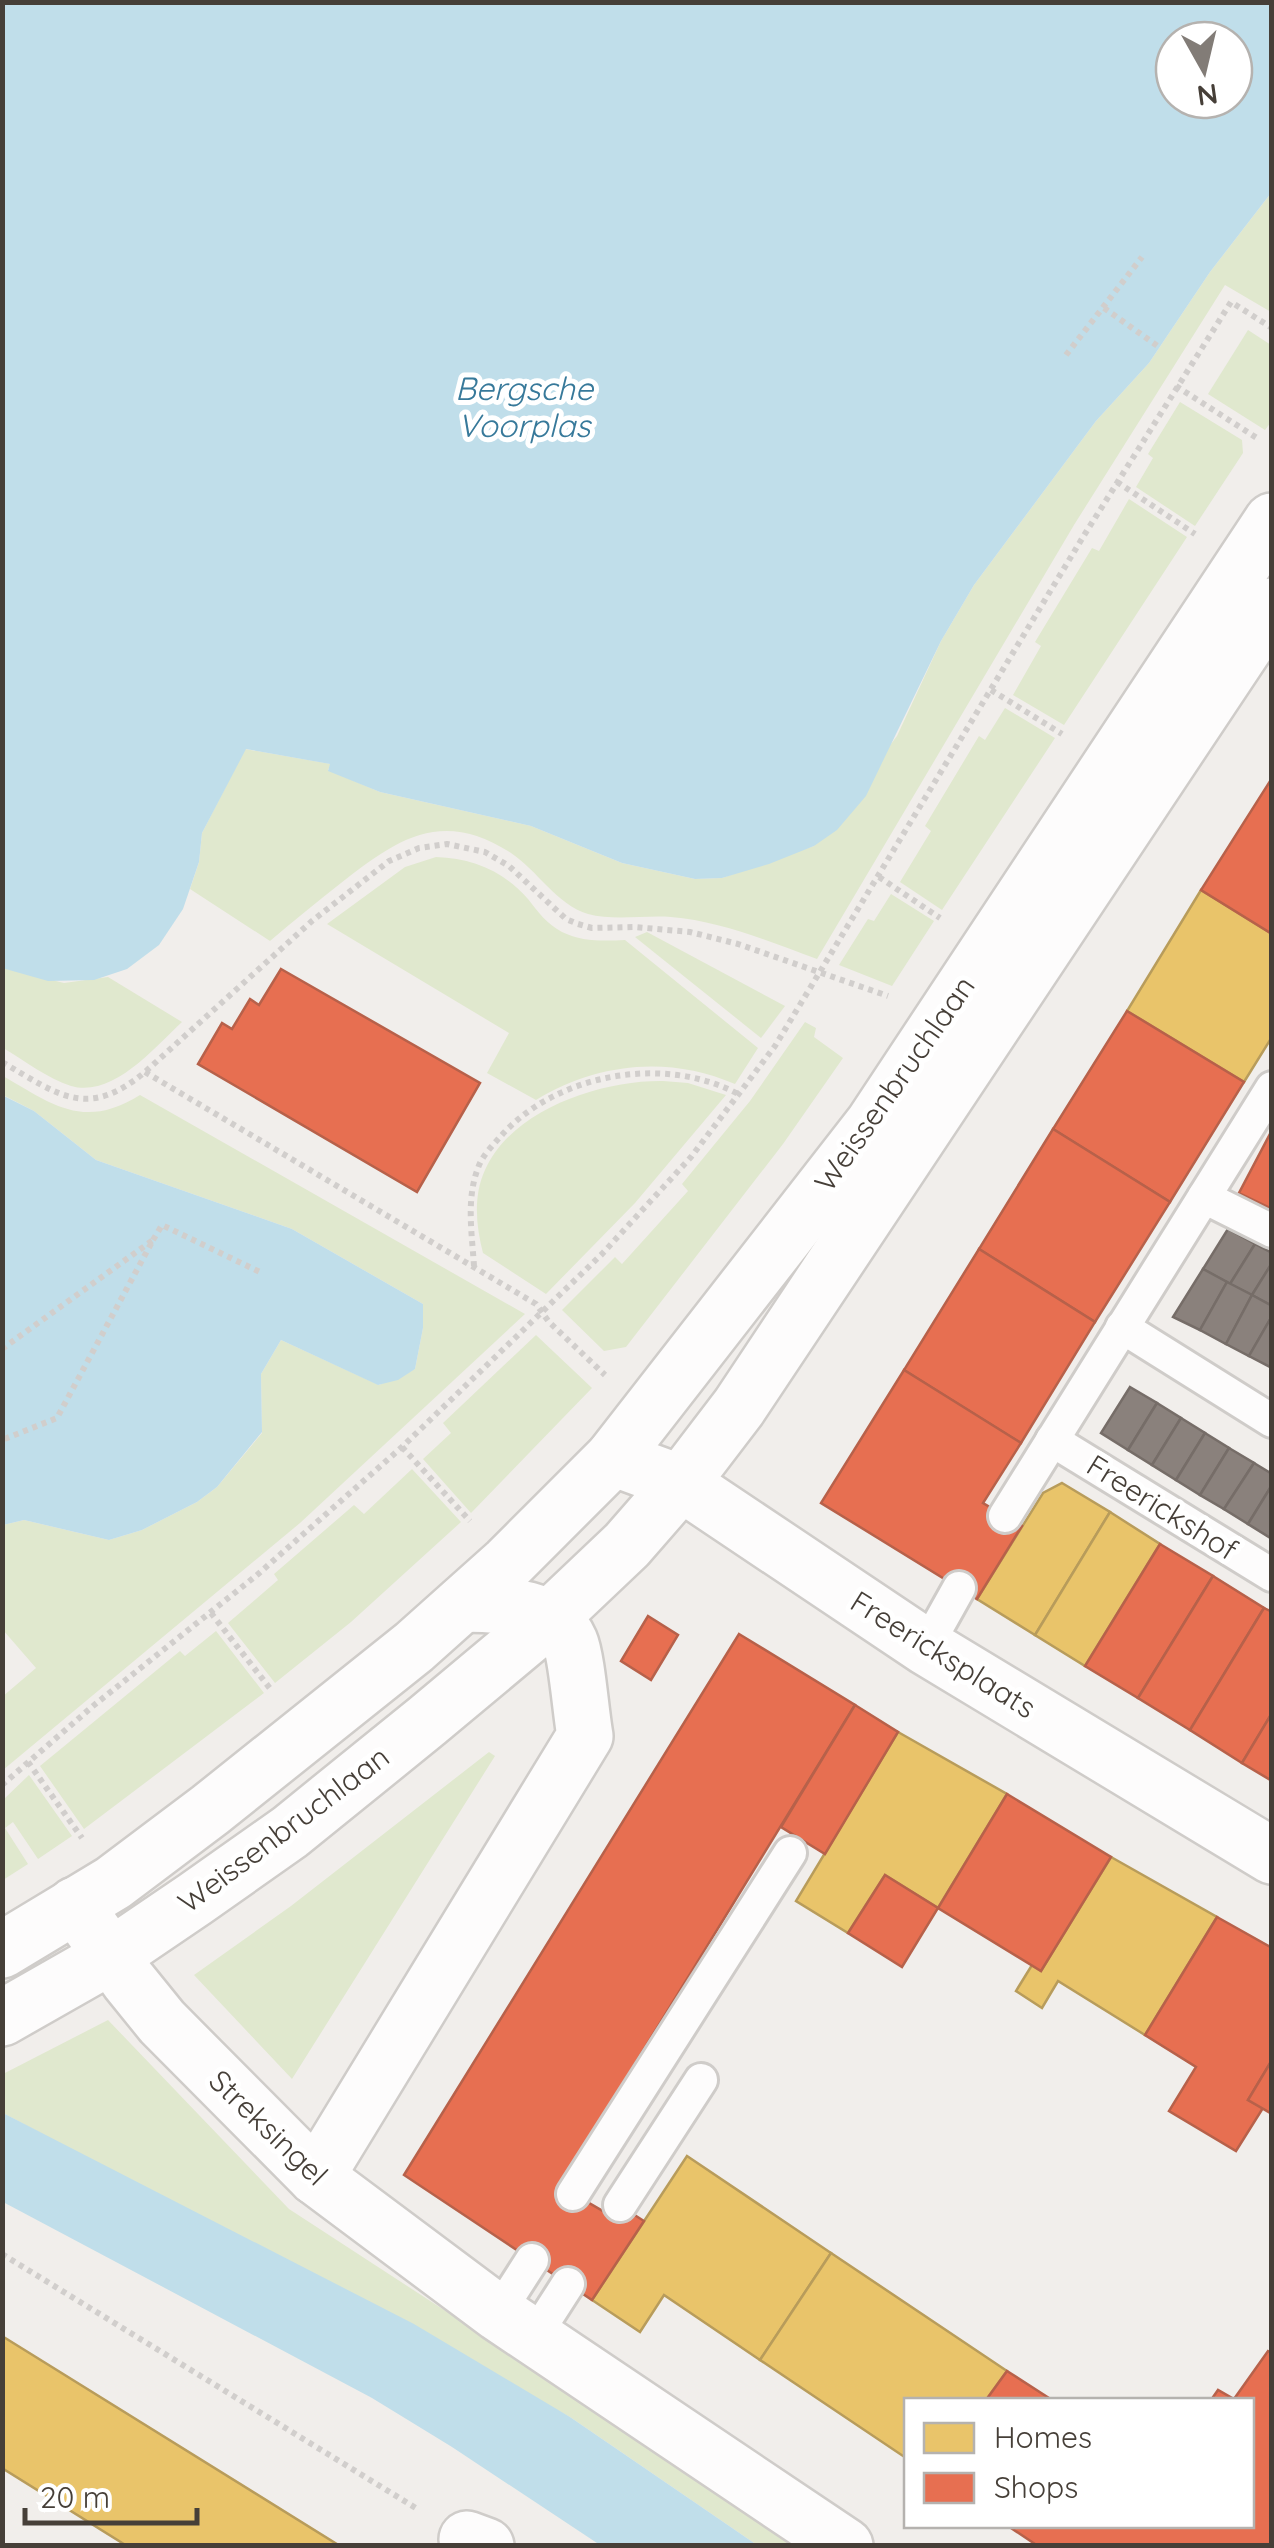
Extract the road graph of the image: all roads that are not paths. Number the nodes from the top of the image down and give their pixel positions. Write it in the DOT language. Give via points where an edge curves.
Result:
graph roads {
  1 [pos="1272,520"];
  2 [pos="1272,606"];
  3 [pos="1177,707"];
  4 [pos="1272,1088"];
  5 [pos="1204,1197"];
  6 [pos="1272,1232"];
  7 [pos="1122,1327"];
  8 [pos="1272,1421"];
  9 [pos="1052,1440"];
  10 [pos="614,1458"];
  11 [pos="681,1484"];
  12 [pos="1005,1516"];
  13 [pos="1272,1575"];
  14 [pos="960,1588"];
  15 [pos="463,1604"];
  16 [pos="549,1619"];
  17 [pos="926,1647"];
  18 [pos="790,1853"];
  19 [pos="1272,1856"];
  20 [pos="94,1894"];
  21 [pos="2,1950"];
  22 [pos="111,1956"];
  23 [pos="2,2018"];
  24 [pos="701,2080"];
  25 [pos="316,2178"];
  26 [pos="573,2194"];
  27 [pos="620,2205"];
  28 [pos="532,2260"];
  29 [pos="568,2284"];
  30 [pos="516,2325"];
  31 [pos="845,2546"];
  1 -- 3 [label="street, Weissenbruchlaan"];
  2 -- 3 [label="street, Weissenbruchlaan"];
  3 -- 10 [label="street, Weissenbruchlaan" via="942,1018 873,1124"];
  3 -- 11 [label="street, Weissenbruchlaan" via="739,1407"];
  4 -- 5 [label="lane, Freerickshof"];
  5 -- 6 [label="lane"];
  5 -- 7 [label="lane, Freerickshof"];
  7 -- 8 [label="lane"];
  7 -- 9 [label="lane, Freerickshof"];
  9 -- 12 [label="lane, Freerickshof"];
  9 -- 13 [label="lane, Freerickshof"];
  10 -- 11 [label="street, Freericksplaats"];
  10 -- 15 [label="street, Weissenbruchlaan"];
  11 -- 16 [label="street, Weissenbruchlaan"];
  11 -- 17 [label="street, Freericksplaats"];
  14 -- 17 [label="lane"];
  15 -- 16 [label="street" via="512,1605"];
  15 -- 20 [label="street, Weissenbruchlaan" via="306,1734"];
  16 -- 22 [label="street, Weissenbruchlaan" via="290,1832"];
  16 -- 25 [label="street" via="570,1641 584,1736"];
  17 -- 19 [label="street, Freericksplaats"];
  18 -- 26 [label="lane"];
  20 -- 21 [label="street, Weissenbruchlaan"];
  20 -- 22 [label="street, Streksingel"];
  22 -- 23 [label="street, Weissenbruchlaan"];
  22 -- 25 [label="street, Streksingel" via="162,2022"];
  24 -- 27 [label="lane"];
  25 -- 30 [label="street, Streksingel"];
  28 -- 30 [label="lane"];
  29 -- 30 [label="lane"];
  30 -- 31 [label="street, Streksingel"];
}
